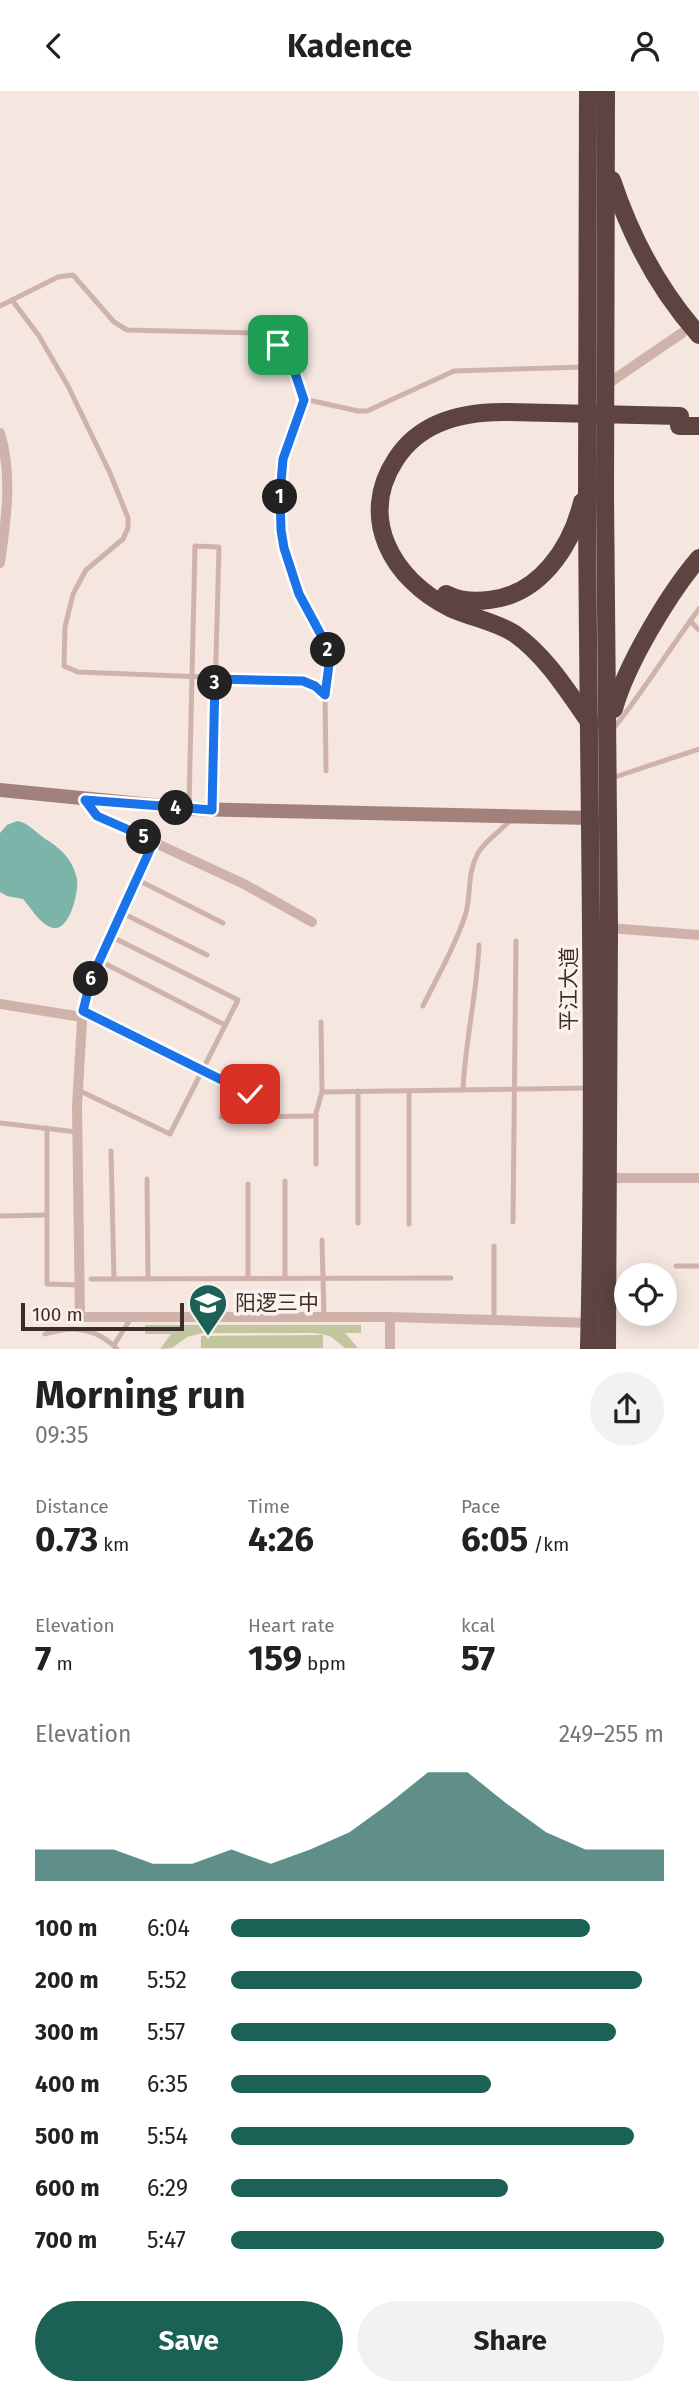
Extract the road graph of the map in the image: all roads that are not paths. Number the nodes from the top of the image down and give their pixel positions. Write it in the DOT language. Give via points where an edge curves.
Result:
graph roads {
  1 [pos="588,91"];
  2 [pos="606,91"];
  3 [pos="606,162"];
  4 [pos="12,300"];
  5 [pos="0,306"];
  6 [pos="690,334"];
  7 [pos="588,367"];
  8 [pos="606,384"];
  9 [pos="304,400"];
  10 [pos="509,417"];
  11 [pos="699,417"];
  12 [pos="680,421"];
  13 [pos="699,426"];
  14 [pos="0,433"];
  15 [pos="587,482"];
  16 [pos="699,558"];
  17 [pos="0,563"];
  18 [pos="699,609"];
  19 [pos="690,621"];
  20 [pos="699,630"];
  21 [pos="598,631"];
  22 [pos="192,678"];
  23 [pos="215,679"];
  24 [pos="325,695"];
  25 [pos="590,723"];
  26 [pos="608,732"];
  27 [pos="699,749"];
  28 [pos="326,771"];
  29 [pos="609,779"];
  30 [pos="0,790"];
  31 [pos="85,800"];
  32 [pos="189,809"];
  33 [pos="212,810"];
  34 [pos="513,817"];
  35 [pos="591,818"];
  36 [pos="154,841"];
  37 [pos="136,879"];
  38 [pos="121,913"];
  39 [pos="312,922"];
  40 [pos="223,923"];
  41 [pos="609,928"];
  42 [pos="699,935"];
  43 [pos="110,936"];
  44 [pos="516,941"];
  45 [pos="479,945"];
  46 [pos="207,955"];
  47 [pos="99,961"];
  48 [pos="0,1004"];
  49 [pos="423,1006"];
  50 [pos="82,1014"];
  51 [pos="321,1022"];
  52 [pos="225,1025"];
  53 [pos="202,1070"];
  54 [pos="592,1088"];
  55 [pos="514,1089"];
  56 [pos="78,1090"];
  57 [pos="463,1090"];
  58 [pos="358,1091"];
  59 [pos="409,1091"];
  60 [pos="322,1092"];
  61 [pos="250,1094"];
  62 [pos="316,1116"];
  63 [pos="221,1117"];
  64 [pos="0,1123"];
  65 [pos="47,1128"];
  66 [pos="78,1132"];
  67 [pos="111,1151"];
  68 [pos="316,1164"];
  69 [pos="609,1178"];
  70 [pos="699,1178"];
  71 [pos="147,1179"];
  72 [pos="285,1181"];
  73 [pos="248,1184"];
  74 [pos="47,1215"];
  75 [pos="0,1216"];
  76 [pos="513,1222"];
  77 [pos="358,1223"];
  78 [pos="410,1224"];
  79 [pos="322,1240"];
  80 [pos="494,1246"];
  81 [pos="677,1266"];
  82 [pos="699,1266"];
  83 [pos="323,1278"];
  84 [pos="451,1278"];
  85 [pos="91,1279"];
  86 [pos="114,1279"];
  87 [pos="148,1279"];
  88 [pos="248,1279"];
  89 [pos="285,1279"];
  90 [pos="79,1285"];
  91 [pos="131,1317"];
  92 [pos="324,1317"];
  93 [pos="390,1317"];
  94 [pos="494,1321"];
  95 [pos="590,1323"];
  96 [pos="45,1334"];
  97 [pos="115,1347"];
  98 [pos="390,1349"];
  99 [pos="589,1349"];
  100 [pos="607,1349"];
  1 -- 7 [label="highway"];
  2 -- 3 [label="highway"];
  3 -- 6 [label="highway" via="624,216"];
  3 -- 8 [label="highway"];
  4 -- 5 [label="lane"];
  4 -- 9 [label="lane" via="66,274 73,275 114,322 127,330 260,333 287,355"];
  4 -- 22 [label="lane" via="68,386 128,518 124,539 86,570 73,594 65,627 64,666 78,672"];
  6 -- 8 [label="street"];
  7 -- 9 [label="lane" via="454,370 367,411"];
  7 -- 15 [label="highway"];
  8 -- 21 [label="highway"];
  9 -- 24 [label="lane" via="283,459 280,512 293,579 330,657"];
  10 -- 12 [label="highway, bridge"];
  10 -- 15 [label="highway" via="443,432 420,445 397,476 391,498 392,531 403,557 429,583 468,601 493,600 524,590 545,573 561,551 580,511"];
  10 -- 25 [label="highway" via="478,412 452,418 414,437 393,462 384,484 382,533 395,562 423,591 525,642 558,677"];
  11 -- 12 [label="highway"];
  12 -- 13 [label="highway"];
  14 -- 17 [label="street" via="8,495"];
  15 -- 21 [label="highway"];
  16 -- 26 [label="highway" via="620,686"];
  18 -- 19 [label="lane"];
  19 -- 20 [label="lane"];
  19 -- 26 [label="lane" via="641,695"];
  21 -- 25 [label="highway, 平江大道"];
  21 -- 26 [label="highway, 平江大道"];
  22 -- 23 [label="lane"];
  22 -- 23 [label="lane" via="195,546 219,547"];
  22 -- 32 [label="lane"];
  23 -- 24 [label="lane" via="303,681"];
  23 -- 33 [label="lane"];
  24 -- 28 [label="lane"];
  25 -- 35 [label="highway, 平江大道"];
  26 -- 29 [label="highway, 平江大道"];
  27 -- 29 [label="lane"];
  29 -- 41 [label="highway, 平江大道"];
  30 -- 31 [label="street"];
  31 -- 32 [label="street"];
  31 -- 36 [label="street" via="97,816"];
  32 -- 33 [label="street"];
  33 -- 34 [label="street"];
  34 -- 35 [label="street"];
  34 -- 49 [label="lane" via="485,842 477,856 465,916"];
  35 -- 54 [label="highway, 平江大道"];
  36 -- 37 [label="street"];
  36 -- 39 [label="street"];
  37 -- 38 [label="street"];
  37 -- 40 [label="lane"];
  38 -- 43 [label="street"];
  38 -- 46 [label="lane"];
  41 -- 42 [label="street"];
  41 -- 69 [label="highway, 平江大道"];
  43 -- 47 [label="street"];
  43 -- 52 [label="lane" via="238,1000"];
  44 -- 55 [label="lane"];
  45 -- 57 [label="lane"];
  47 -- 50 [label="street"];
  47 -- 52 [label="lane"];
  48 -- 50 [label="street"];
  50 -- 53 [label="lane"];
  50 -- 56 [label="street"];
  51 -- 60 [label="lane"];
  52 -- 53 [label="lane"];
  53 -- 56 [label="lane" via="170,1134"];
  53 -- 61 [label="lane"];
  54 -- 55 [label="lane"];
  54 -- 95 [label="highway, 平江大道"];
  55 -- 57 [label="lane"];
  55 -- 76 [label="lane"];
  56 -- 66 [label="street"];
  57 -- 59 [label="lane"];
  58 -- 59 [label="lane"];
  58 -- 60 [label="lane"];
  58 -- 77 [label="lane"];
  59 -- 78 [label="lane"];
  60 -- 62 [label="lane"];
  62 -- 63 [label="lane"];
  62 -- 68 [label="lane"];
  64 -- 65 [label="lane"];
  65 -- 66 [label="lane"];
  65 -- 74 [label="lane"];
  66 -- 90 [label="street"];
  67 -- 86 [label="lane"];
  69 -- 70 [label="street"];
  69 -- 100 [label="highway, 平江大道"];
  71 -- 87 [label="lane"];
  72 -- 89 [label="lane"];
  73 -- 88 [label="lane"];
  74 -- 75 [label="lane"];
  74 -- 90 [label="lane" via="47,1284"];
  79 -- 83 [label="lane"];
  80 -- 94 [label="lane"];
  81 -- 82 [label="lane"];
  83 -- 84 [label="lane"];
  83 -- 89 [label="lane"];
  83 -- 92 [label="lane"];
  85 -- 86 [label="lane"];
  86 -- 87 [label="lane"];
  87 -- 88 [label="lane"];
  88 -- 89 [label="lane"];
  90 -- 91 [label="street" via="80,1317"];
  91 -- 92 [label="street"];
  91 -- 97 [label="lane"];
  92 -- 93 [label="street"];
  93 -- 94 [label="street"];
  93 -- 98 [label="street"];
  94 -- 95 [label="street"];
  95 -- 99 [label="highway, 平江大道"];
  96 -- 97 [label="lane" via="76,1329 100,1336"];
}
